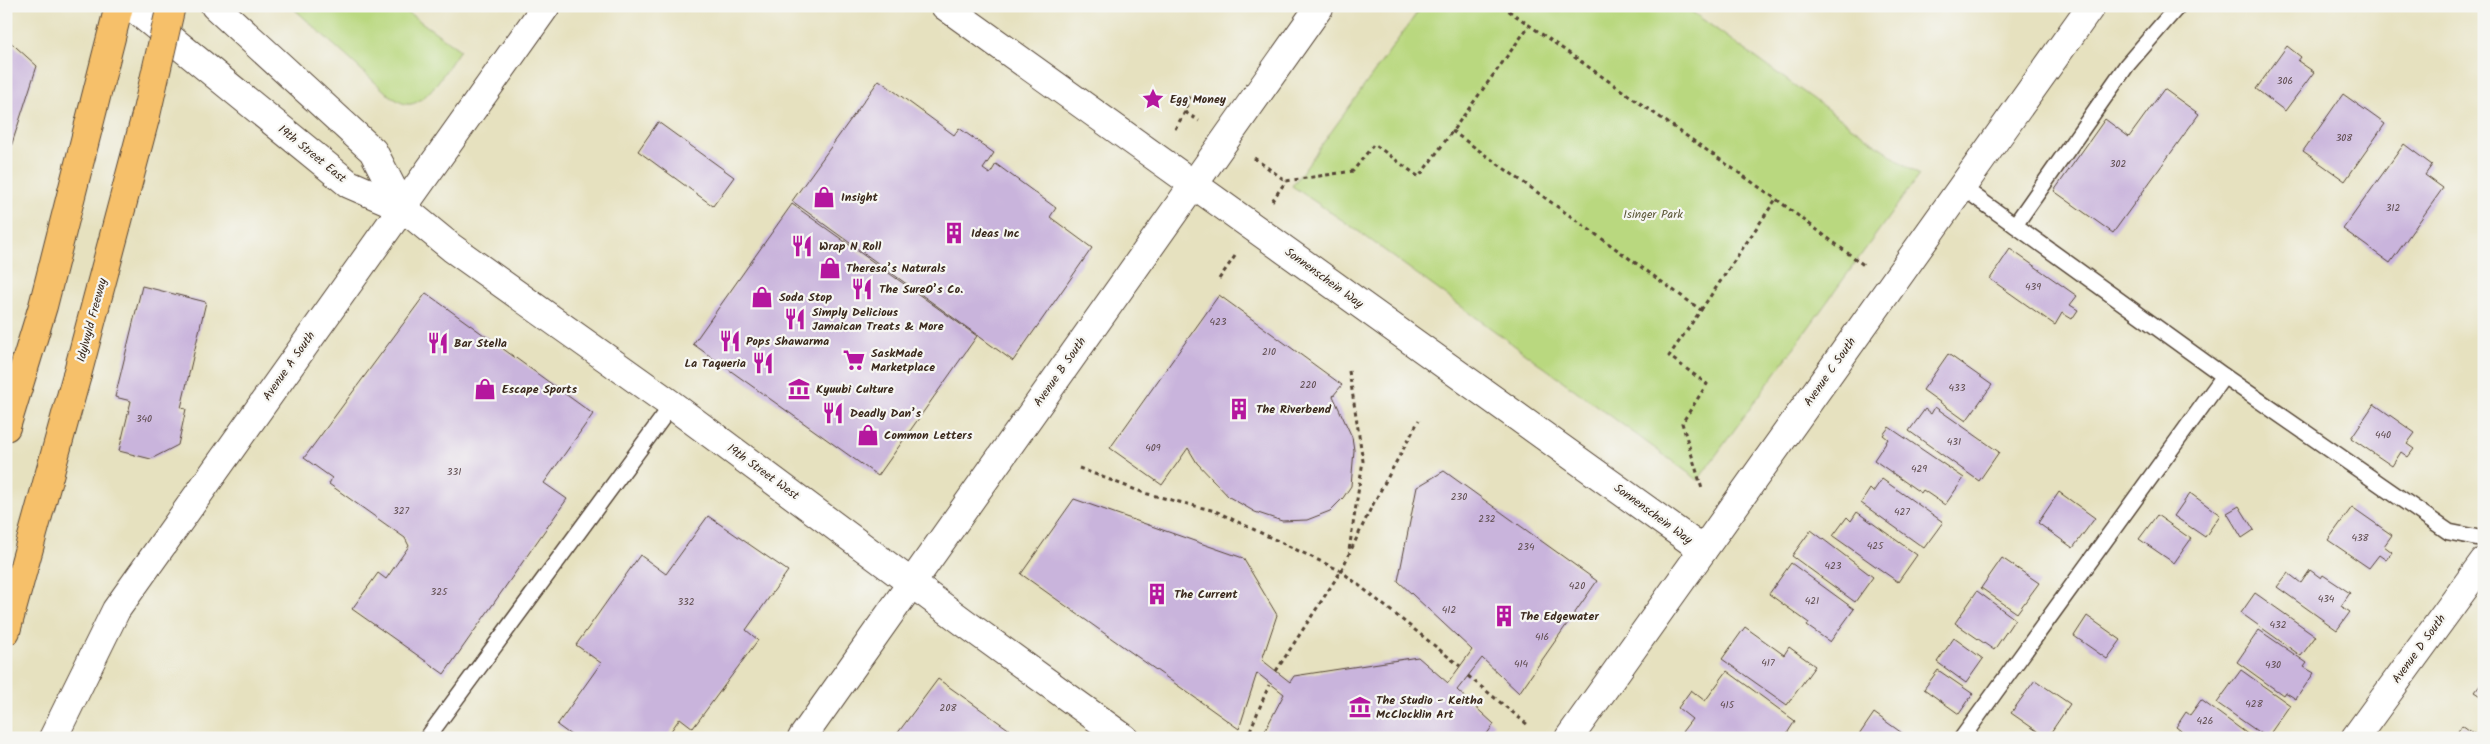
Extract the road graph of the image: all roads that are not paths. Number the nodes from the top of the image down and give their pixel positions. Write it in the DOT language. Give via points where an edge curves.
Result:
graph roads {
  1 [pos="119,6"];
  2 [pos="131,6"];
  3 [pos="171,6"];
  4 [pos="214,6"];
  5 [pos="546,6"];
  6 [pos="945,6"];
  7 [pos="1320,6"];
  8 [pos="2091,6"];
  9 [pos="2178,6"];
  10 [pos="1194,185"];
  11 [pos="1962,187"];
  12 [pos="402,207"];
  13 [pos="2015,225"];
  14 [pos="2224,376"];
  15 [pos="672,405"];
  16 [pos="6,427"];
  17 [pos="2484,539"];
  18 [pos="1704,550"];
  19 [pos="2484,561"];
  20 [pos="911,582"];
  21 [pos="6,631"];
  22 [pos="52,738"];
  23 [pos="427,738"];
  24 [pos="802,738"];
  25 [pos="1124,738"];
  26 [pos="1569,738"];
  27 [pos="1962,738"];
  28 [pos="2355,738"];
  1 -- 16 [label="main road" via="43,306"];
  2 -- 12 [label="street, 19th Street East" via="349,184"];
  3 -- 21 [label="main road, Idylwyld Freeway, bridge" via="146,115"];
  4 -- 12 [label="street" via="373,150"];
  5 -- 12 [label="street, Avenue A South"];
  6 -- 10 [label="street, Sonnenschein Way"];
  7 -- 10 [label="street, Avenue B South"];
  8 -- 11 [label="street, Avenue C South"];
  9 -- 13 [label="lane" via="2127,65"];
  10 -- 18 [label="street, Sonnenschein Way"];
  10 -- 20 [label="street, Avenue B South"];
  11 -- 13 [label="lane"];
  11 -- 18 [label="street, Avenue C South"];
  12 -- 15 [label="street, 19th Street West" via="452,248"];
  12 -- 22 [label="street, Avenue A South" via="116,610"];
  13 -- 14 [label="lane"];
  14 -- 17 [label="lane" via="2449,532"];
  14 -- 27 [label="lane"];
  15 -- 20 [label="street, 19th Street West"];
  15 -- 23 [label="lane"];
  18 -- 26 [label="street, Avenue C South"];
  19 -- 28 [label="street, Avenue D South"];
  20 -- 24 [label="street, Avenue B South"];
  20 -- 25 [label="street, 19th Street West"];
}
